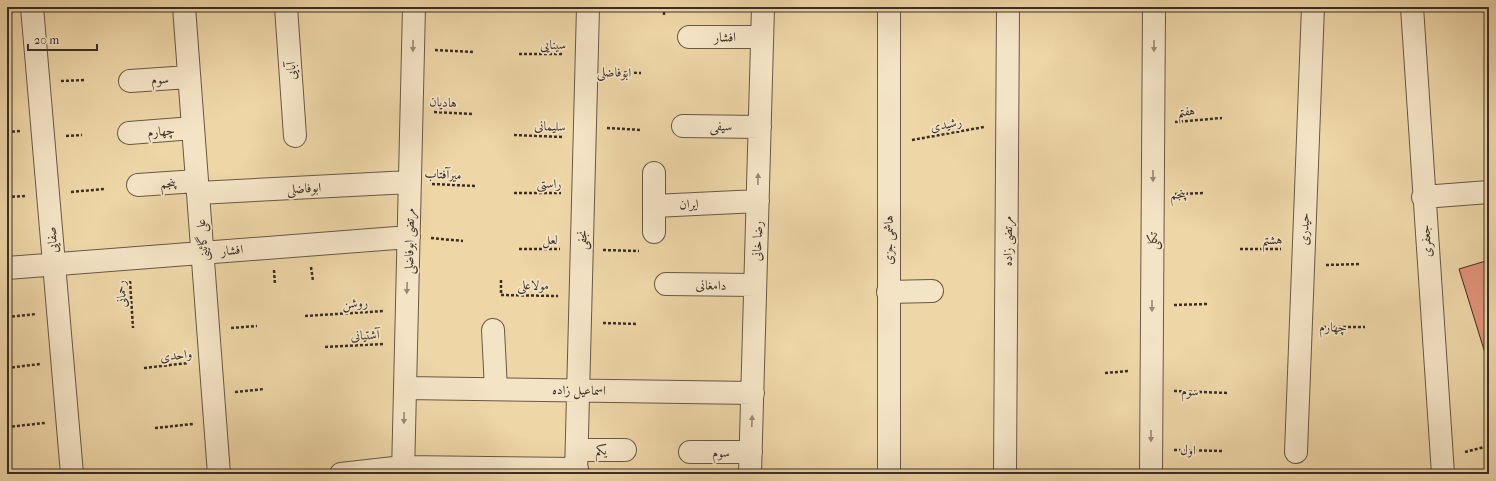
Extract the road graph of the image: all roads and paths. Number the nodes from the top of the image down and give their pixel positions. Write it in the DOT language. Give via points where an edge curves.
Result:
graph roads {
  1 [pos="32,7"];
  2 [pos="184,7"];
  3 [pos="286,7"];
  4 [pos="414,7"];
  5 [pos="588,7"];
  6 [pos="664,7"];
  7 [pos="762,7"];
  8 [pos="889,7"];
  9 [pos="1008,7"];
  10 [pos="1154,7"];
  11 [pos="1313,7"];
  12 [pos="1412,7"];
  13 [pos="664,17"];
  14 [pos="689,37"];
  15 [pos="762,37"];
  16 [pos="413,48"];
  17 [pos="474,52"];
  18 [pos="519,54"];
  19 [pos="587,63"];
  20 [pos="641,73"];
  21 [pos="190,77"];
  22 [pos="130,81"];
  23 [pos="412,111"];
  24 [pos="474,114"];
  25 [pos="1222,118"];
  26 [pos="1008,123"];
  27 [pos="1153,124"];
  28 [pos="683,126"];
  29 [pos="760,127"];
  30 [pos="193,128"];
  31 [pos="642,130"];
  32 [pos="585,132"];
  33 [pos="129,133"];
  34 [pos="514,135"];
  35 [pos="295,136"];
  36 [pos="888,144"];
  37 [pos="654,173"];
  38 [pos="410,182"];
  39 [pos="138,185"];
  40 [pos="475,186"];
  41 [pos="198,187"];
  42 [pos="104,189"];
  43 [pos="1489,192"];
  44 [pos="514,193"];
  45 [pos="583,193"];
  46 [pos="1204,193"];
  47 [pos="48,194"];
  48 [pos="1153,194"];
  49 [pos="1423,197"];
  50 [pos="758,201"];
  51 [pos="654,206"];
  52 [pos="654,232"];
  53 [pos="409,237"];
  54 [pos="463,241"];
  55 [pos="519,249"];
  56 [pos="582,249"];
  57 [pos="1240,249"];
  58 [pos="639,251"];
  59 [pos="202,253"];
  60 [pos="1303,257"];
  61 [pos="128,258"];
  62 [pos="54,264"];
  63 [pos="1361,264"];
  64 [pos="7,268"];
  65 [pos="502,280"];
  66 [pos="666,284"];
  67 [pos="755,285"];
  68 [pos="932,291"];
  69 [pos="888,292"];
  70 [pos="581,296"];
  71 [pos="1207,304"];
  72 [pos="1152,305"];
  73 [pos="407,309"];
  74 [pos="58,312"];
  75 [pos="305,316"];
  76 [pos="7,317"];
  77 [pos="580,322"];
  78 [pos="638,324"];
  79 [pos="1300,326"];
  80 [pos="1365,327"];
  81 [pos="133,328"];
  82 [pos="493,330"];
  83 [pos="406,343"];
  84 [pos="325,347"];
  85 [pos="63,361"];
  86 [pos="211,361"];
  87 [pos="7,368"];
  88 [pos="144,368"];
  89 [pos="405,388"];
  90 [pos="264,389"];
  91 [pos="496,389"];
  92 [pos="1151,389"];
  93 [pos="579,390"];
  94 [pos="213,393"];
  95 [pos="753,393"];
  96 [pos="1229,394"];
  97 [pos="67,421"];
  98 [pos="215,422"];
  99 [pos="7,427"];
  100 [pos="155,428"];
  101 [pos="625,450"];
  102 [pos="1151,450"];
  103 [pos="1224,451"];
  104 [pos="690,452"];
  105 [pos="751,452"];
  106 [pos="1296,452"];
  107 [pos="577,464"];
  108 [pos="403,471"];
  109 [pos="72,474"];
  110 [pos="219,474"];
  111 [pos="341,474"];
  112 [pos="750,474"];
  113 [pos="889,474"];
  114 [pos="1005,474"];
  115 [pos="1151,474"];
  116 [pos="1442,474"];
  1 -- 47 [label="street, صفایی"];
  2 -- 21 [label="street, علی گائینی"];
  3 -- 35 [label="street, آبایی"];
  4 -- 16 [label="street, مرتضی ابوفاضلی, one-way"];
  5 -- 19 [label="street, نجفی"];
  6 -- 13 [label="path"];
  7 -- 15 [label="street, رضا خانی"];
  8 -- 36 [label="street, هاشمی جزی"];
  9 -- 26 [label="street, مرتضی زاده"];
  10 -- 27 [label="street, تکلی, one-way"];
  11 -- 60 [label="street, حیدری"];
  12 -- 49 [label="street, جعفری"];
  14 -- 15 [label="street, افشار"];
  15 -- 29 [label="street, رضا خانی"];
  16 -- 17 [label="path"];
  16 -- 23 [label="street, مرتضی ابوفاضلی"];
  18 -- 19 [label="path, سینایی"];
  19 -- 20 [label="path, ابوفاضلی"];
  19 -- 32 [label="street, نجفی"];
  21 -- 22 [label="street, سوم"];
  21 -- 30 [label="street, علی گائینی"];
  23 -- 24 [label="path, هادیان"];
  23 -- 38 [label="street, مرتضی ابوفاضلی"];
  25 -- 27 [label="path, هفتم"];
  26 -- 36 [label="path, رشیدی"];
  26 -- 114 [label="street, مرتضی زاده"];
  27 -- 48 [label="street, تکلی, one-way"];
  28 -- 29 [label="street, سیفی"];
  50 -- 29 [label="street, رضا خانی, one-way"];
  30 -- 33 [label="street, چهارم"];
  30 -- 41 [label="street, علی گائینی"];
  31 -- 32 [label="path, سلیمانی"];
  32 -- 34 [label="path, سلیمانی"];
  32 -- 45 [label="street, نجفی"];
  36 -- 69 [label="street, هاشمی جزی"];
  37 -- 51 [label="street"];
  38 -- 40 [label="path, میرآفتاب"];
  38 -- 41 [label="street, ابوفاضلی"];
  38 -- 53 [label="street, مرتضی ابوفاضلی"];
  39 -- 41 [label="street, پنجم"];
  41 -- 59 [label="street, علی گائینی"];
  42 -- 47 [label="path"];
  43 -- 49 [label="street"];
  44 -- 45 [label="path, راستی"];
  45 -- 56 [label="street, نجفی"];
  46 -- 48 [label="path, پنجم"];
  47 -- 62 [label="street, صفایی"];
  48 -- 72 [label="street, تکلی"];
  49 -- 116 [label="street, جعفری"];
  50 -- 51 [label="street, ایران"];
  50 -- 67 [label="street, رضا خانی"];
  51 -- 52 [label="street"];
  53 -- 54 [label="path"];
  53 -- 59 [label="street, افشار"];
  53 -- 73 [label="street, مرتضی ابوفاضلی, one-way"];
  55 -- 56 [label="path, لعل"];
  56 -- 58 [label="path, لعل"];
  56 -- 70 [label="street, نجفی"];
  57 -- 60 [label="path, هشتم"];
  59 -- 61 [label="street, افشار"];
  59 -- 86 [label="street, علی گائینی"];
  60 -- 63 [label="path, هشتم"];
  60 -- 79 [label="street, حیدری"];
  61 -- 62 [label="street, افشار"];
  61 -- 81 [label="path, رحمانی"];
  62 -- 64 [label="street, افشار"];
  62 -- 74 [label="street, صفایی"];
  65 -- 70 [label="path, مولاعلی" via="501,295"];
  66 -- 67 [label="street, دامغانی"];
  67 -- 95 [label="street, رضا خانی"];
  68 -- 69 [label="street"];
  69 -- 113 [label="street, هاشمی جزی"];
  70 -- 77 [label="street, نجفی"];
  71 -- 72 [label="path"];
  72 -- 92 [label="street, تکلی, one-way"];
  73 -- 75 [label="path, روشن"];
  73 -- 83 [label="street, مرتضی ابوفاضلی"];
  74 -- 76 [label="path"];
  74 -- 85 [label="street, صفایی"];
  77 -- 78 [label="path"];
  77 -- 93 [label="street, نجفی"];
  79 -- 80 [label="path, چهارم"];
  79 -- 106 [label="street, حیدری"];
  82 -- 91 [label="street"];
  83 -- 84 [label="path, آشتیانی"];
  83 -- 89 [label="street, مرتضی ابوفاضلی"];
  85 -- 87 [label="path"];
  85 -- 97 [label="street, صفایی"];
  86 -- 88 [label="path, واحدی"];
  86 -- 94 [label="street, علی گائینی"];
  89 -- 91 [label="street, اسماعیل زاده"];
  89 -- 108 [label="street, مرتضی ابوفاضلی, one-way"];
  90 -- 94 [label="path"];
  91 -- 93 [label="street, اسماعیل زاده"];
  92 -- 96 [label="path, سوم"];
  92 -- 102 [label="street, تکلی, one-way"];
  93 -- 95 [label="street, اسماعیل زاده"];
  93 -- 107 [label="street, نجفی"];
  94 -- 98 [label="street, علی گائینی"];
  105 -- 95 [label="street, رضا خانی, one-way"];
  97 -- 99 [label="path"];
  97 -- 109 [label="street, صفایی"];
  98 -- 100 [label="path"];
  98 -- 110 [label="street, علی گائینی"];
  101 -- 107 [label="street, یکم"];
  102 -- 103 [label="path, اول"];
  102 -- 115 [label="street, تکلی"];
  104 -- 105 [label="street, سوم"];
  105 -- 112 [label="street, رضا خانی"];
  107 -- 108 [label="street, یکم"];
  108 -- 111 [label="street, یکم"];
}
